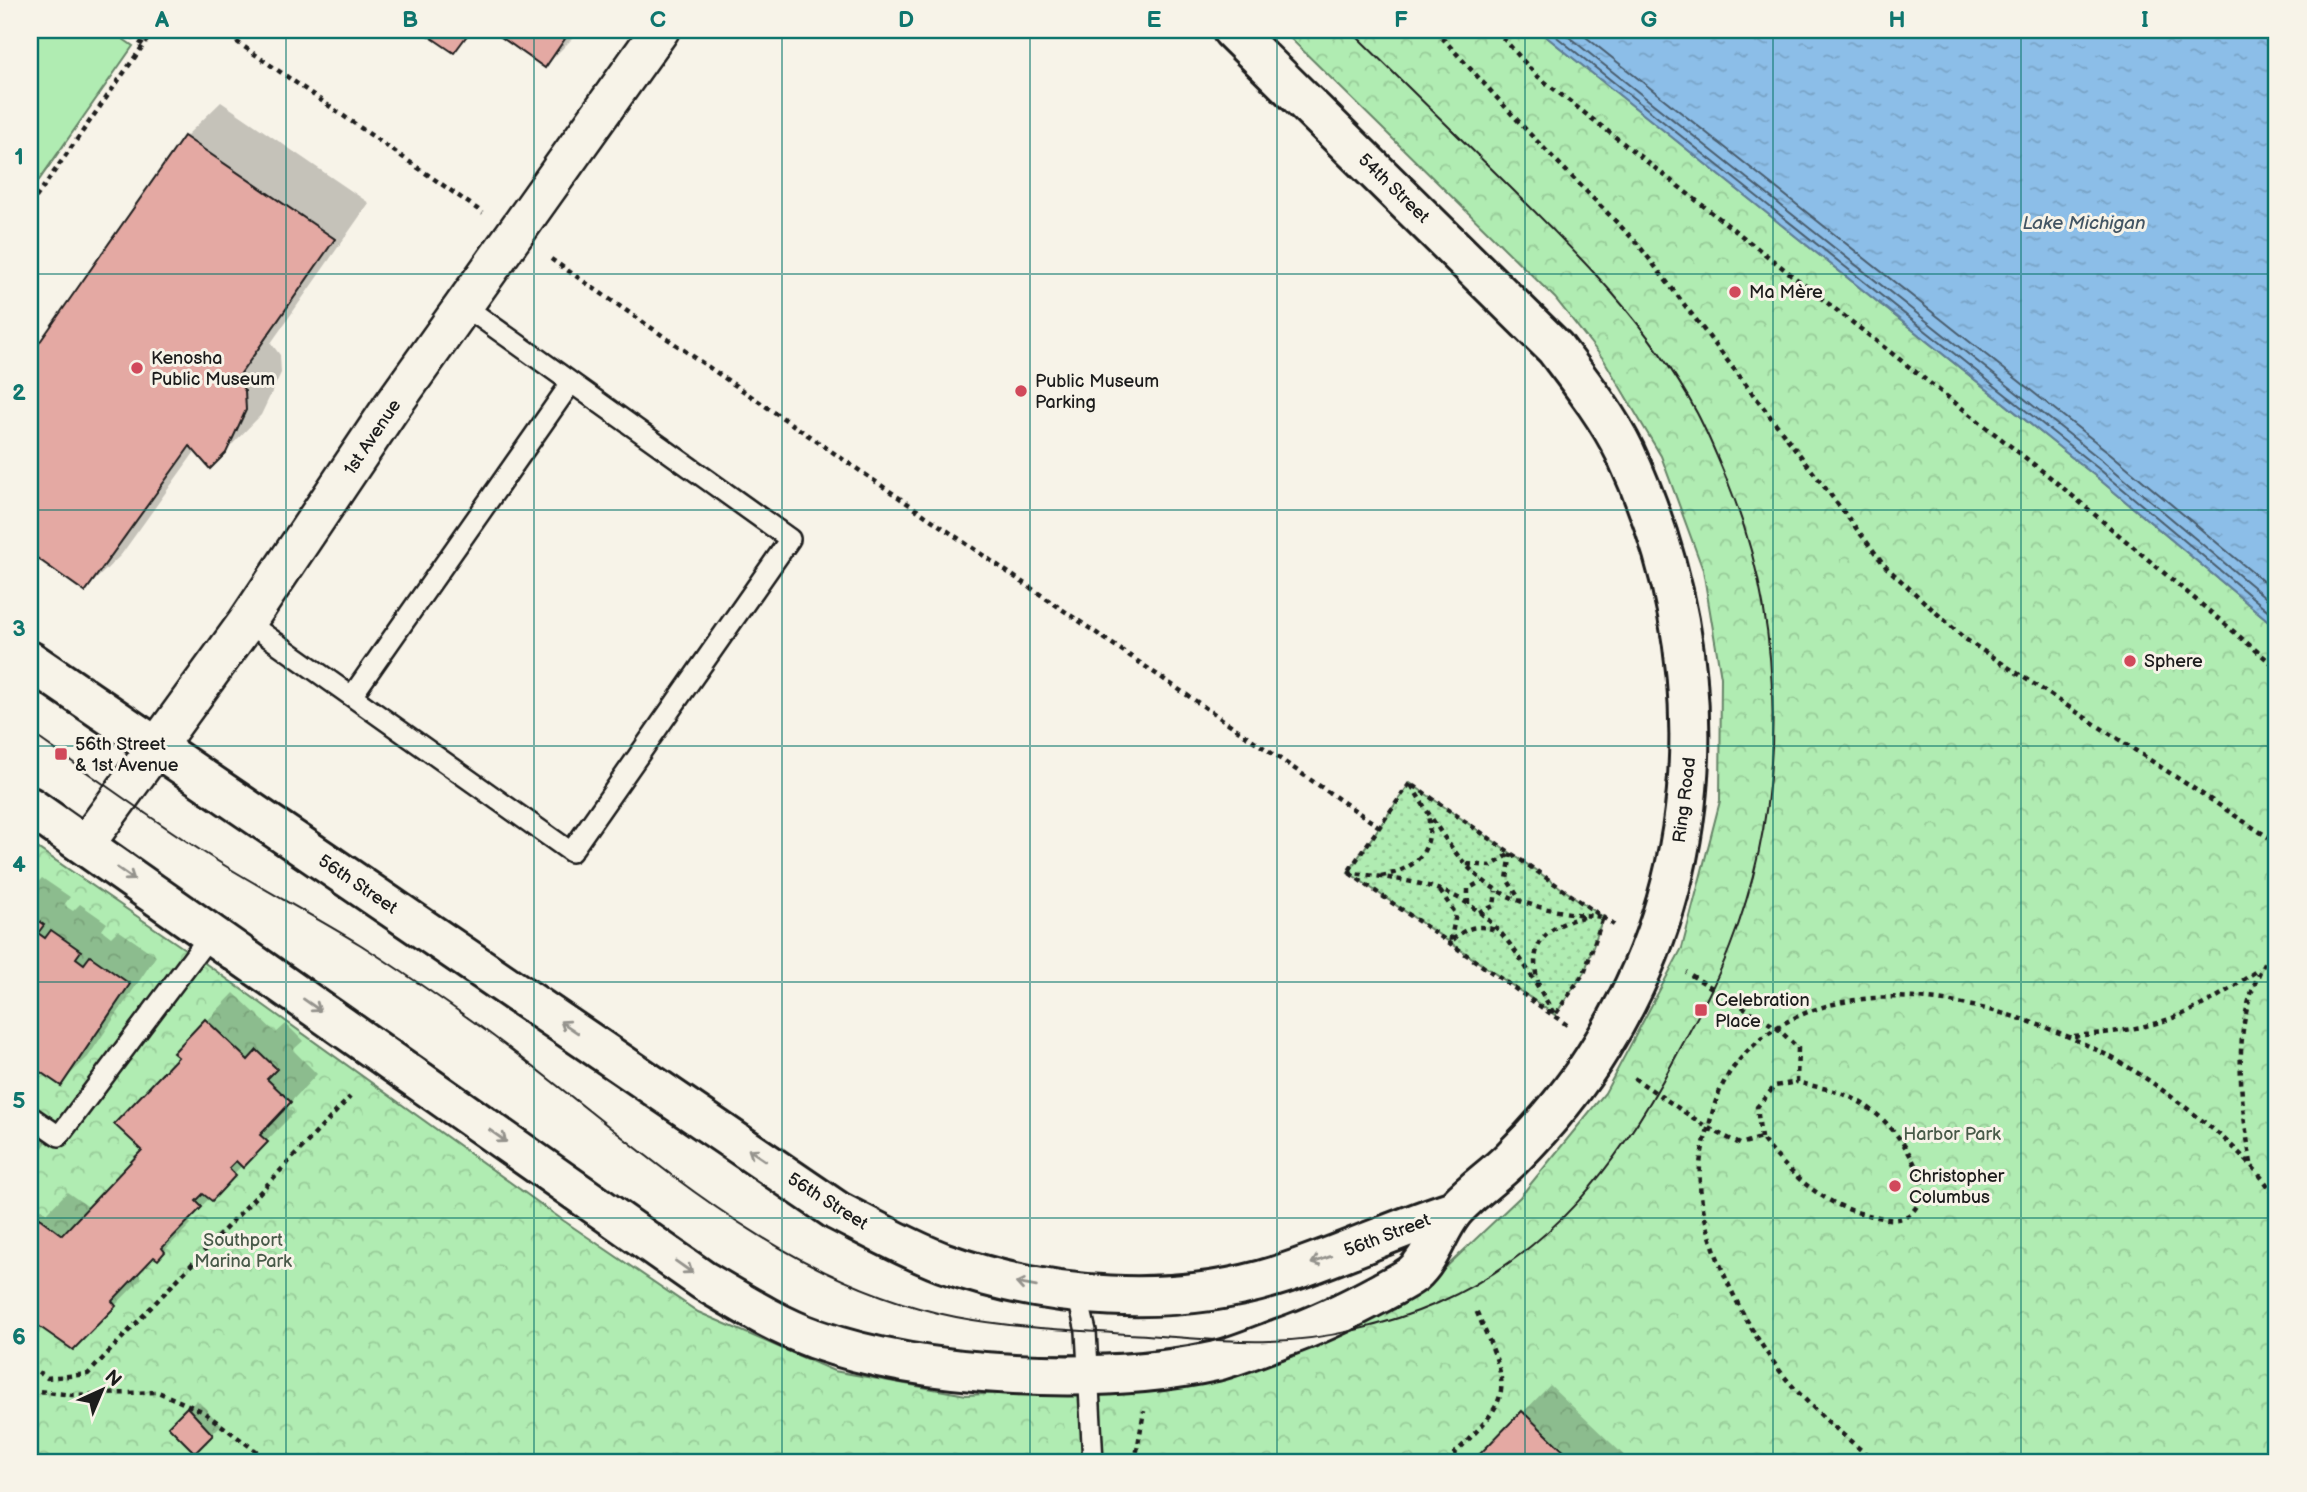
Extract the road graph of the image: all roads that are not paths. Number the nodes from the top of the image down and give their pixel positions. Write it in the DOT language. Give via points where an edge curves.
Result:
graph roads {
  1 [pos="660,30"];
  2 [pos="1232,30"];
  3 [pos="463,305"];
  4 [pos="1555,348"];
  5 [pos="571,383"];
  6 [pos="247,622"];
  7 [pos="30,661"];
  8 [pos="352,696"];
  9 [pos="157,748"];
  10 [pos="30,807"];
  11 [pos="85,845"];
  12 [pos="211,934"];
  13 [pos="30,1116"];
  14 [pos="1454,1209"];
  15 [pos="1077,1294"];
  16 [pos="1089,1373"];
  17 [pos="1093,1462"];
  1 -- 3 [label="street, 1st Avenue"];
  2 -- 4 [label="street, 54th Street"];
  3 -- 5 [label="lane"];
  3 -- 6 [label="street, 1st Avenue"];
  4 -- 14 [label="street, Ring Road" via="1624,449 1671,575 1684,639 1691,711 1690,783 1678,855 1654,938 1625,1006 1561,1102 1510,1160"];
  5 -- 8 [label="lane"];
  5 -- 8 [label="lane" via="790,540 621,782 572,852"];
  6 -- 8 [label="lane"];
  6 -- 9 [label="street, 1st Avenue"];
  7 -- 9 [label="street, 56th Street"];
  9 -- 11 [label="street, 1st Avenue"];
  15 -- 9 [label="street, 56th Street, one-way" via="1009,1282 942,1262 837,1211"];
  10 -- 11 [label="street, 56th Street"];
  11 -- 12 [label="street, 56th Street, one-way"];
  12 -- 13 [label="lane" via="59,1136"];
  12 -- 16 [label="street, 56th Street, one-way" via="704,1281 759,1314 815,1339 878,1357 1010,1374"];
  14 -- 15 [label="street, 56th Street, one-way" via="1278,1276 1159,1296"];
  14 -- 16 [label="street, 56th Street" via="1415,1273 1331,1321 1219,1360"];
  15 -- 16 [label="lane"];
  16 -- 17 [label="lane"];
}
